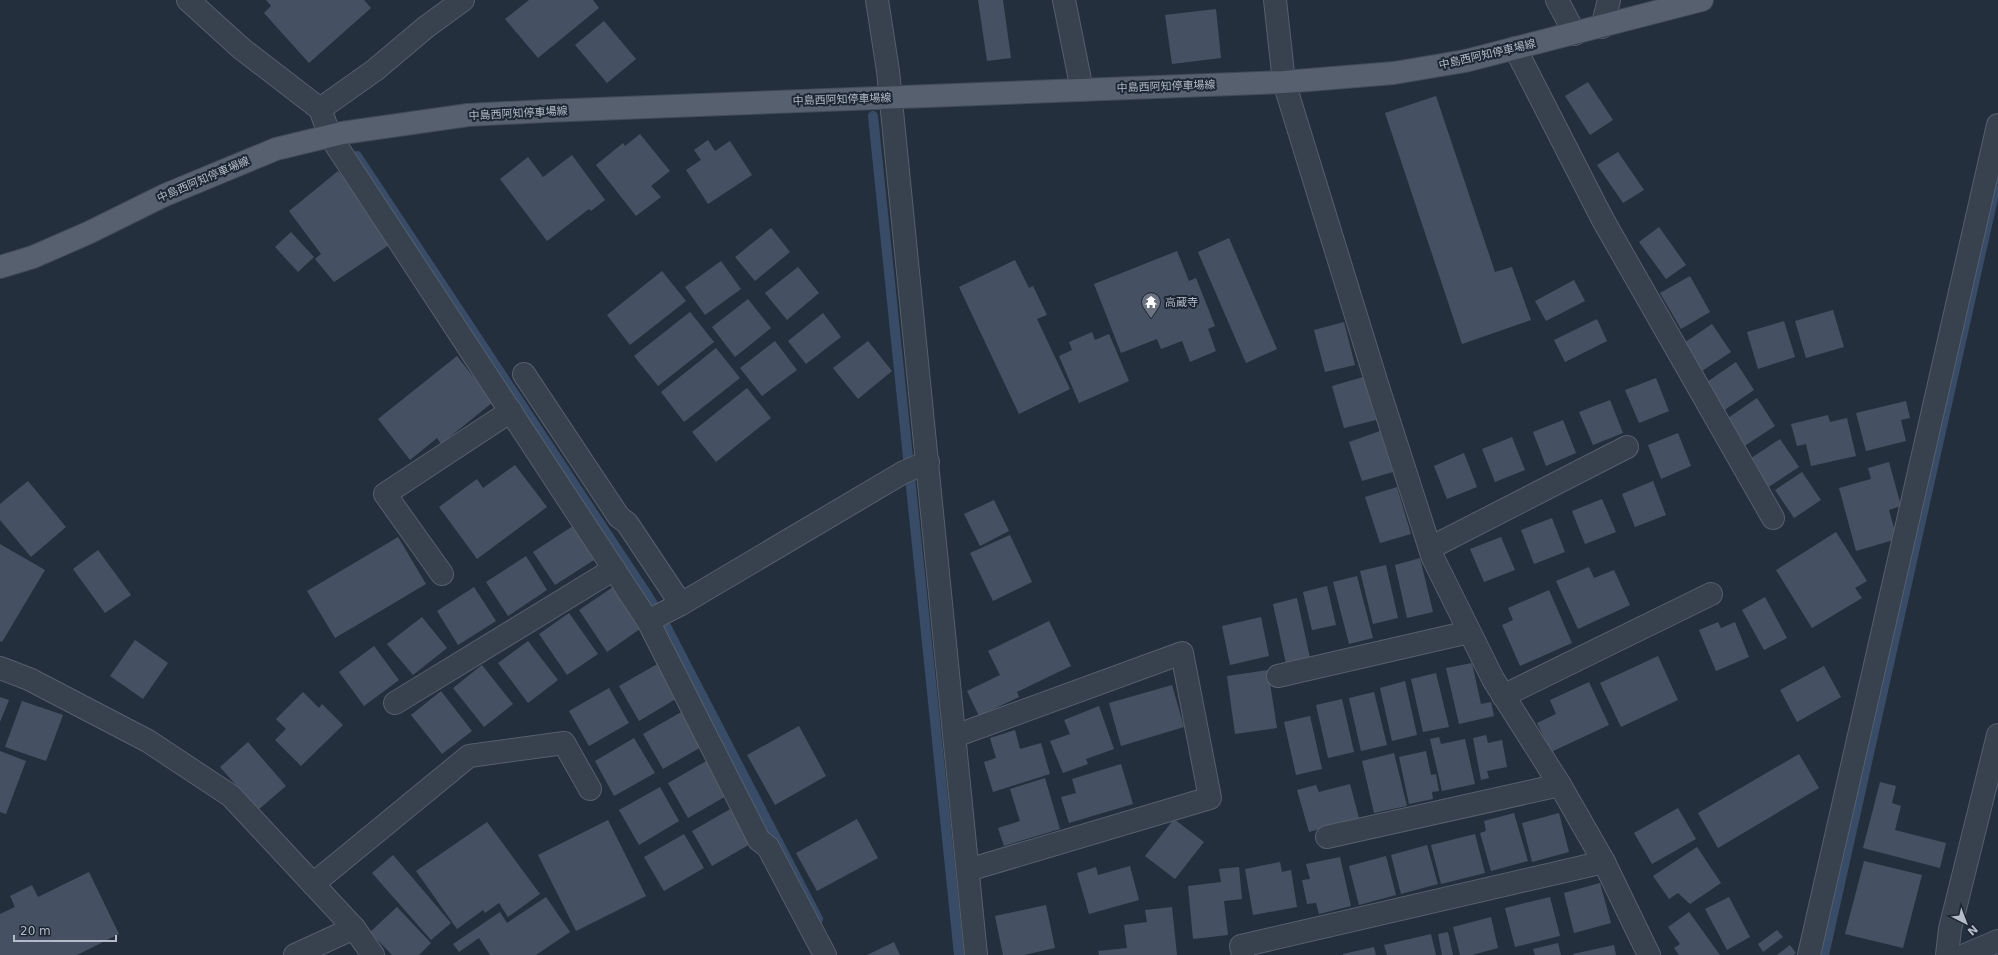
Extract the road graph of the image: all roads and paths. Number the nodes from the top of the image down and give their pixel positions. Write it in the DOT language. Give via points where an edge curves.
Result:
graph roads {
  1 [pos="188,0"];
  2 [pos="463,0"];
  3 [pos="877,0"];
  4 [pos="1064,0"];
  5 [pos="1275,0"];
  6 [pos="1557,0"];
  7 [pos="1610,0"];
  8 [pos="1702,0"];
  9 [pos="1602,27"];
  10 [pos="1574,34"];
  11 [pos="1516,48"];
  12 [pos="1284,82"];
  13 [pos="1082,90"];
  14 [pos="890,97"];
  15 [pos="320,109"];
  16 [pos="1998,125"];
  17 [pos="330,136"];
  18 [pos="0,267"];
  19 [pos="524,374"];
  20 [pos="511,410"];
  21 [pos="1627,447"];
  22 [pos="917,467"];
  23 [pos="1773,518"];
  24 [pos="1430,548"];
  25 [pos="614,569"];
  26 [pos="442,574"];
  27 [pos="1711,594"];
  28 [pos="662,613"];
  29 [pos="1470,632"];
  30 [pos="0,668"];
  31 [pos="1278,676"];
  32 [pos="1503,696"];
  33 [pos="395,703"];
  34 [pos="1998,735"];
  35 [pos="955,736"];
  36 [pos="1560,785"];
  37 [pos="590,789"];
  38 [pos="1327,837"];
  39 [pos="1604,862"];
  40 [pos="968,870"];
  41 [pos="313,884"];
  42 [pos="354,928"];
  43 [pos="1998,941"];
  44 [pos="295,955"];
  45 [pos="374,955"];
  46 [pos="825,955"];
  47 [pos="976,955"];
  48 [pos="1243,955"];
  49 [pos="1649,955"];
  50 [pos="1809,955"];
  51 [pos="1947,955"];
  52 [pos="1965,955"];
  1 -- 15 [label="street" via="242,48"];
  2 -- 15 [label="street" via="375,70"];
  3 -- 14 [label="street"];
  4 -- 13 [label="street"];
  5 -- 12 [label="street"];
  6 -- 10 [label="street"];
  7 -- 9 [label="street"];
  8 -- 9 [label="main road, 中島西阿知停車場線"];
  9 -- 10 [label="main road, 中島西阿知停車場線"];
  10 -- 11 [label="main road, 中島西阿知停車場線"];
  11 -- 12 [label="main road, 中島西阿知停車場線" via="1465,61 1394,73"];
  11 -- 23 [label="street" via="1603,220"];
  12 -- 13 [label="main road, 中島西阿知停車場線"];
  12 -- 24 [label="street"];
  13 -- 14 [label="main road, 中島西阿知停車場線"];
  14 -- 17 [label="main road, 中島西阿知停車場線" via="468,116"];
  14 -- 22 [label="street"];
  15 -- 17 [label="street"];
  16 -- 50 [label="street"];
  17 -- 18 [label="main road, 中島西阿知停車場線" via="276,148 165,195 40,254"];
  17 -- 20 [label="street"];
  19 -- 28 [label="street" via="619,517 627,523"];
  20 -- 25 [label="street"];
  20 -- 26 [label="street" via="386,494"];
  21 -- 24 [label="street"];
  22 -- 28 [label="street"];
  22 -- 35 [label="street"];
  24 -- 29 [label="street"];
  25 -- 28 [label="street"];
  25 -- 33 [label="street"];
  27 -- 32 [label="street"];
  28 -- 46 [label="street" via="759,840 768,847"];
  29 -- 31 [label="street"];
  29 -- 32 [label="street"];
  30 -- 41 [label="street" via="29,679 148,741 231,796"];
  32 -- 36 [label="street"];
  34 -- 51 [label="street" via="1950,929"];
  35 -- 40 [label="street"];
  35 -- 40 [label="street" via="1182,652 1210,798"];
  36 -- 38 [label="street"];
  36 -- 39 [label="street"];
  37 -- 41 [label="street" via="564,743 469,756"];
  39 -- 48 [label="street" via="1241,946"];
  39 -- 49 [label="street"];
  40 -- 47 [label="street"];
  41 -- 42 [label="street"];
  42 -- 44 [label="street"];
  42 -- 45 [label="street"];
  43 -- 52 [label="street"];
}
